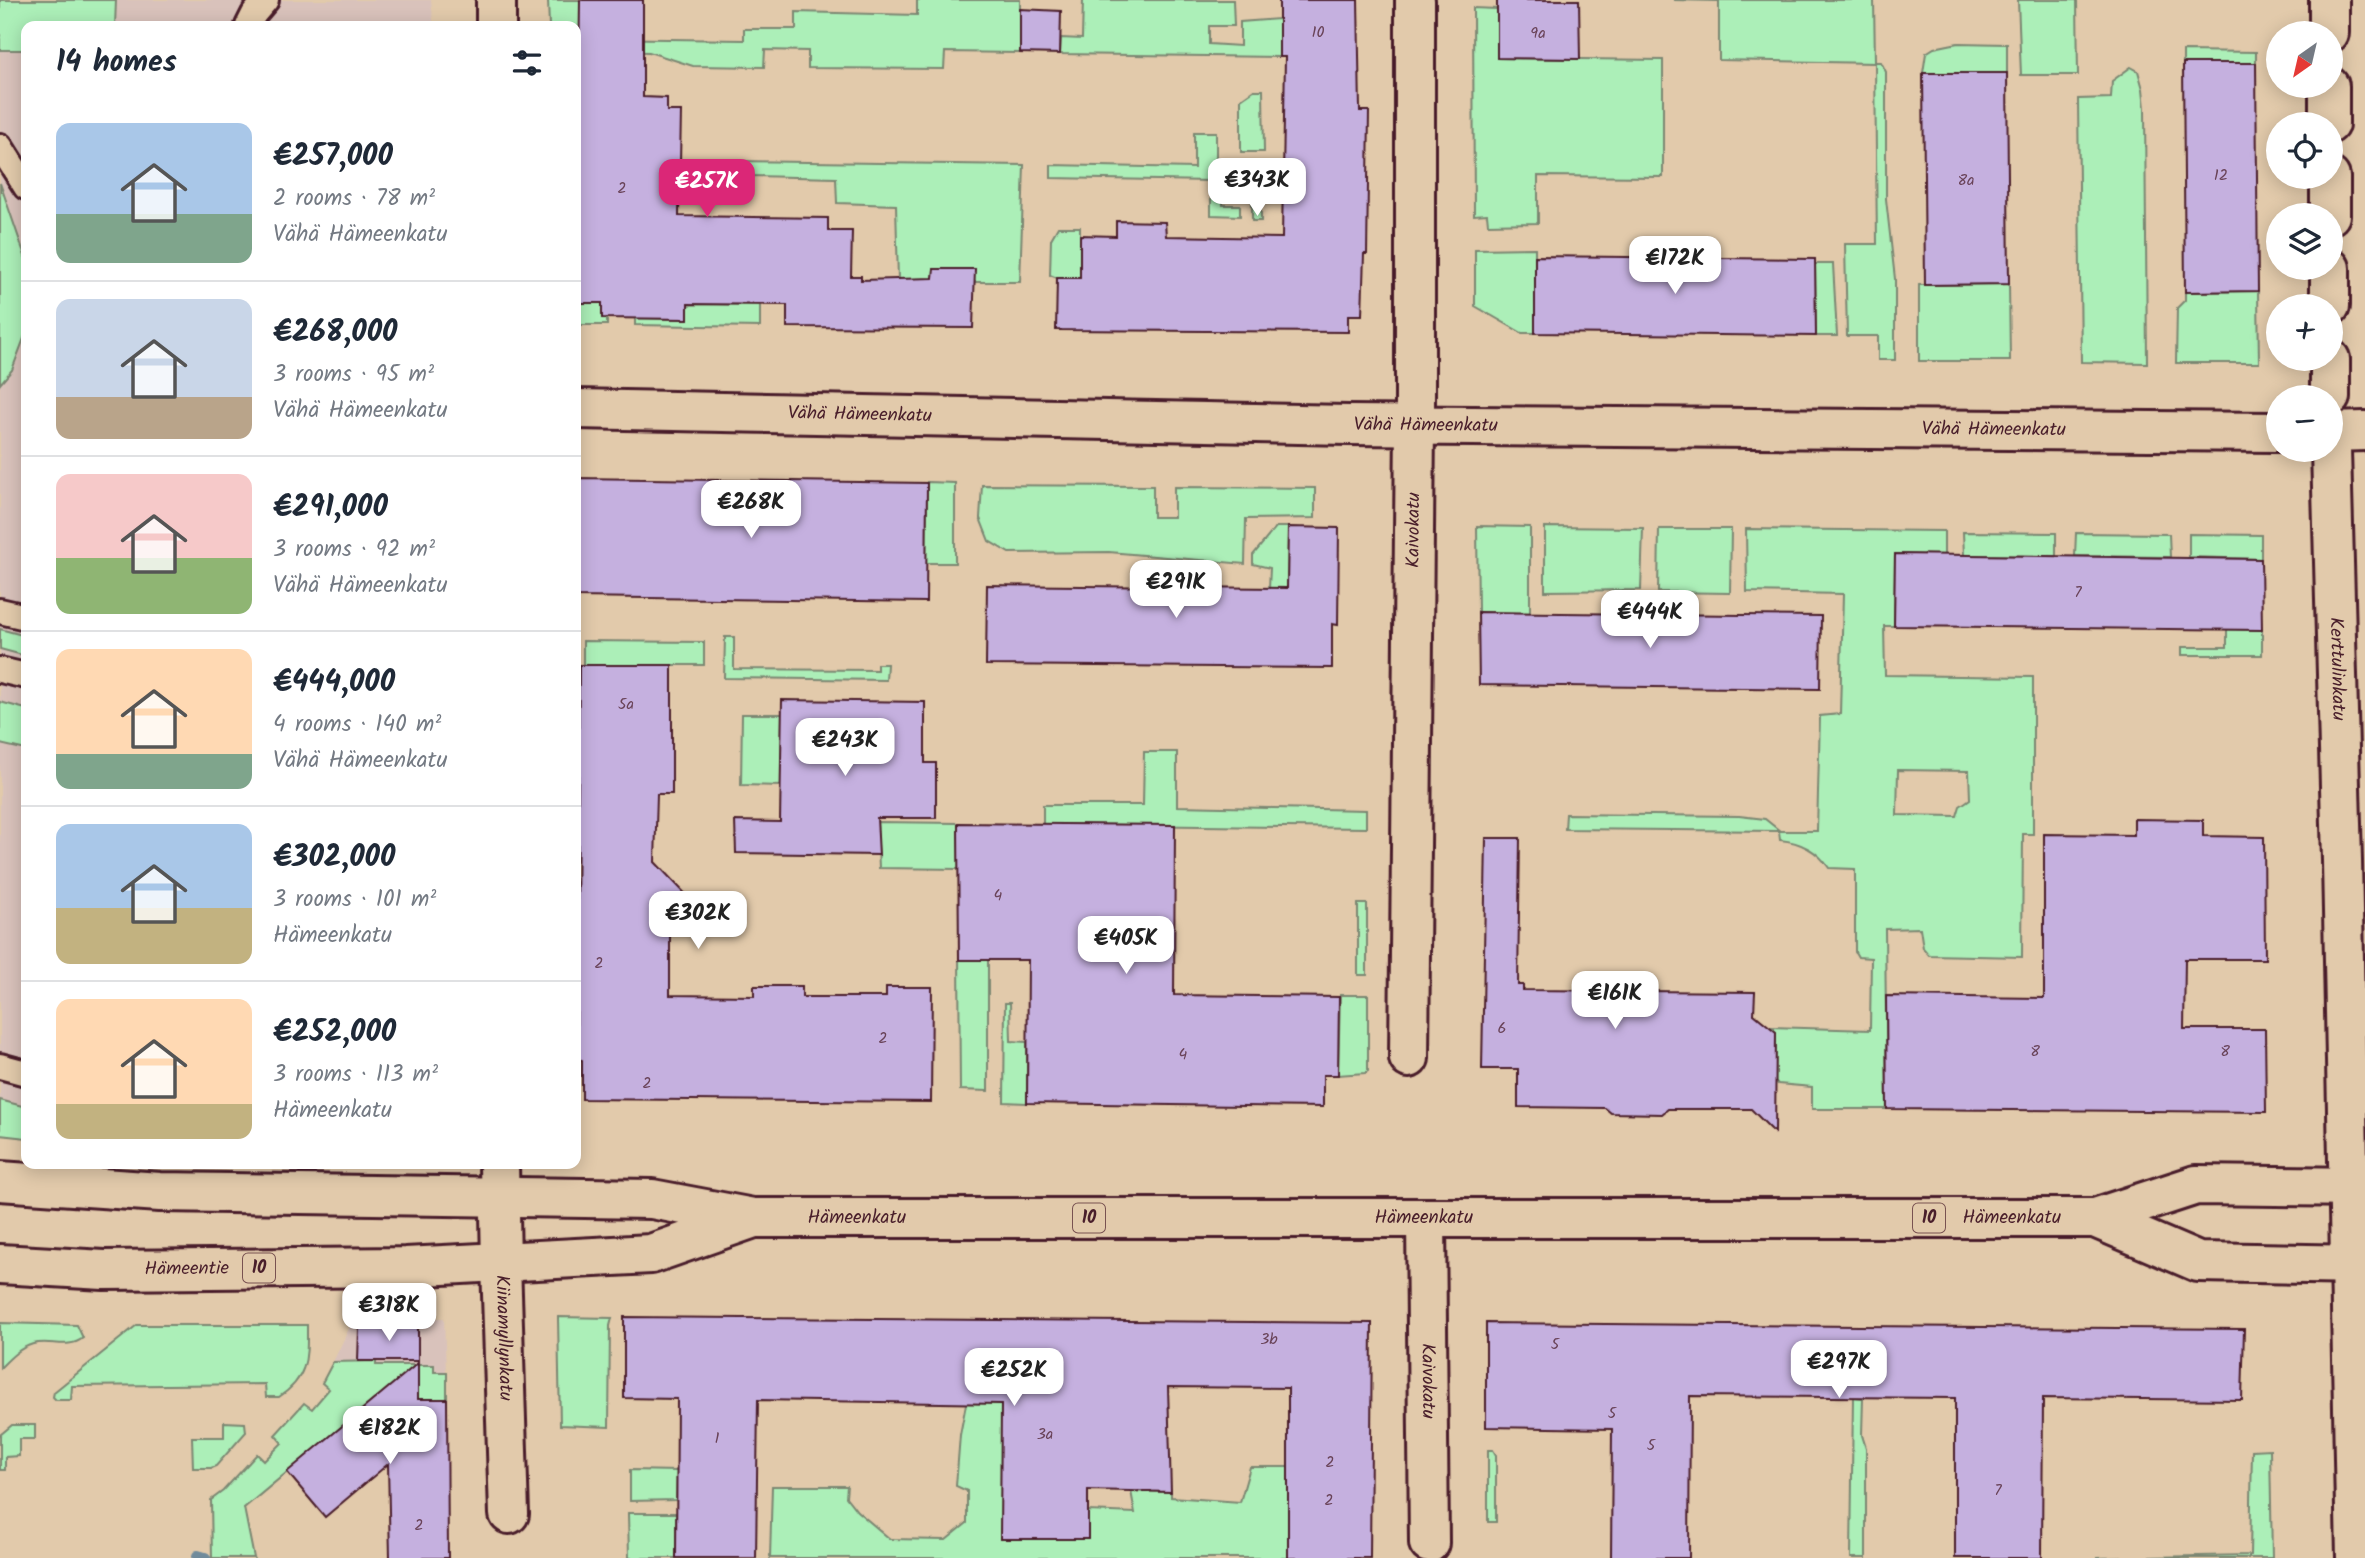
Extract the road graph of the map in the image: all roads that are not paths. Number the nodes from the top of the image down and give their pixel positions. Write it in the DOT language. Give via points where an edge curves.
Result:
graph roads {
  1 [pos="266,0"];
  2 [pos="496,0"];
  3 [pos="1415,0"];
  4 [pos="2329,0"];
  5 [pos="250,21"];
  6 [pos="496,21"];
  7 [pos="2329,21"];
  8 [pos="0,146"];
  9 [pos="21,179"];
  10 [pos="581,409"];
  11 [pos="1415,425"];
  12 [pos="2365,431"];
  13 [pos="2266,432"];
  14 [pos="2343,432"];
  15 [pos="2331,462"];
  16 [pos="0,611"];
  17 [pos="21,616"];
  18 [pos="0,670"];
  19 [pos="21,675"];
  20 [pos="1409,1058"];
  21 [pos="0,1066"];
  22 [pos="21,1072"];
  23 [pos="499,1180"];
  24 [pos="0,1181"];
  25 [pos="2357,1186"];
  26 [pos="753,1218"];
  27 [pos="1426,1218"];
  28 [pos="2095,1218"];
  29 [pos="502,1263"];
  30 [pos="0,1264"];
  31 [pos="2357,1265"];
  32 [pos="509,1514"];
  33 [pos="1429,1543"];
  34 [pos="2356,1558"];
  1 -- 5 [label="lane"];
  2 -- 6 [label="main road"];
  3 -- 11 [label="main road, Kaivokatu"];
  4 -- 7 [label="main road"];
  8 -- 9 [label="lane"];
  10 -- 11 [label="main road, Vähä Hämeenkatu"];
  11 -- 13 [label="main road, Vähä Hämeenkatu"];
  11 -- 20 [label="main road, Kaivokatu"];
  12 -- 14 [label="main road"];
  15 -- 25 [label="main road, Kerttulinkatu"];
  16 -- 17 [label="lane"];
  18 -- 19 [label="lane"];
  21 -- 22 [label="lane"];
  23 -- 24 [label="main road, 10" via="160,1192"];
  23 -- 26 [label="main road, Hämeenkatu / 10" via="652,1199"];
  23 -- 29 [label="main road, Kiinamyllynkatu"];
  25 -- 28 [label="main road, Hämeenkatu / 10" via="2196,1185"];
  25 -- 31 [label="main road, Kerttulinkatu"];
  26 -- 27 [label="main road, Hämeenkatu / 10"];
  26 -- 29 [label="main road, Hämeenkatu / 10" via="651,1254"];
  27 -- 28 [label="main road, Hämeenkatu / 10"];
  27 -- 33 [label="main road, Kaivokatu"];
  28 -- 31 [label="main road, Hämeenkatu / 10" via="2198,1262"];
  29 -- 30 [label="main road, Hämeentie / 10" via="104,1270"];
  29 -- 32 [label="main road, Kiinamyllynkatu"];
  31 -- 34 [label="main road, Kerttulinkatu"];
}
